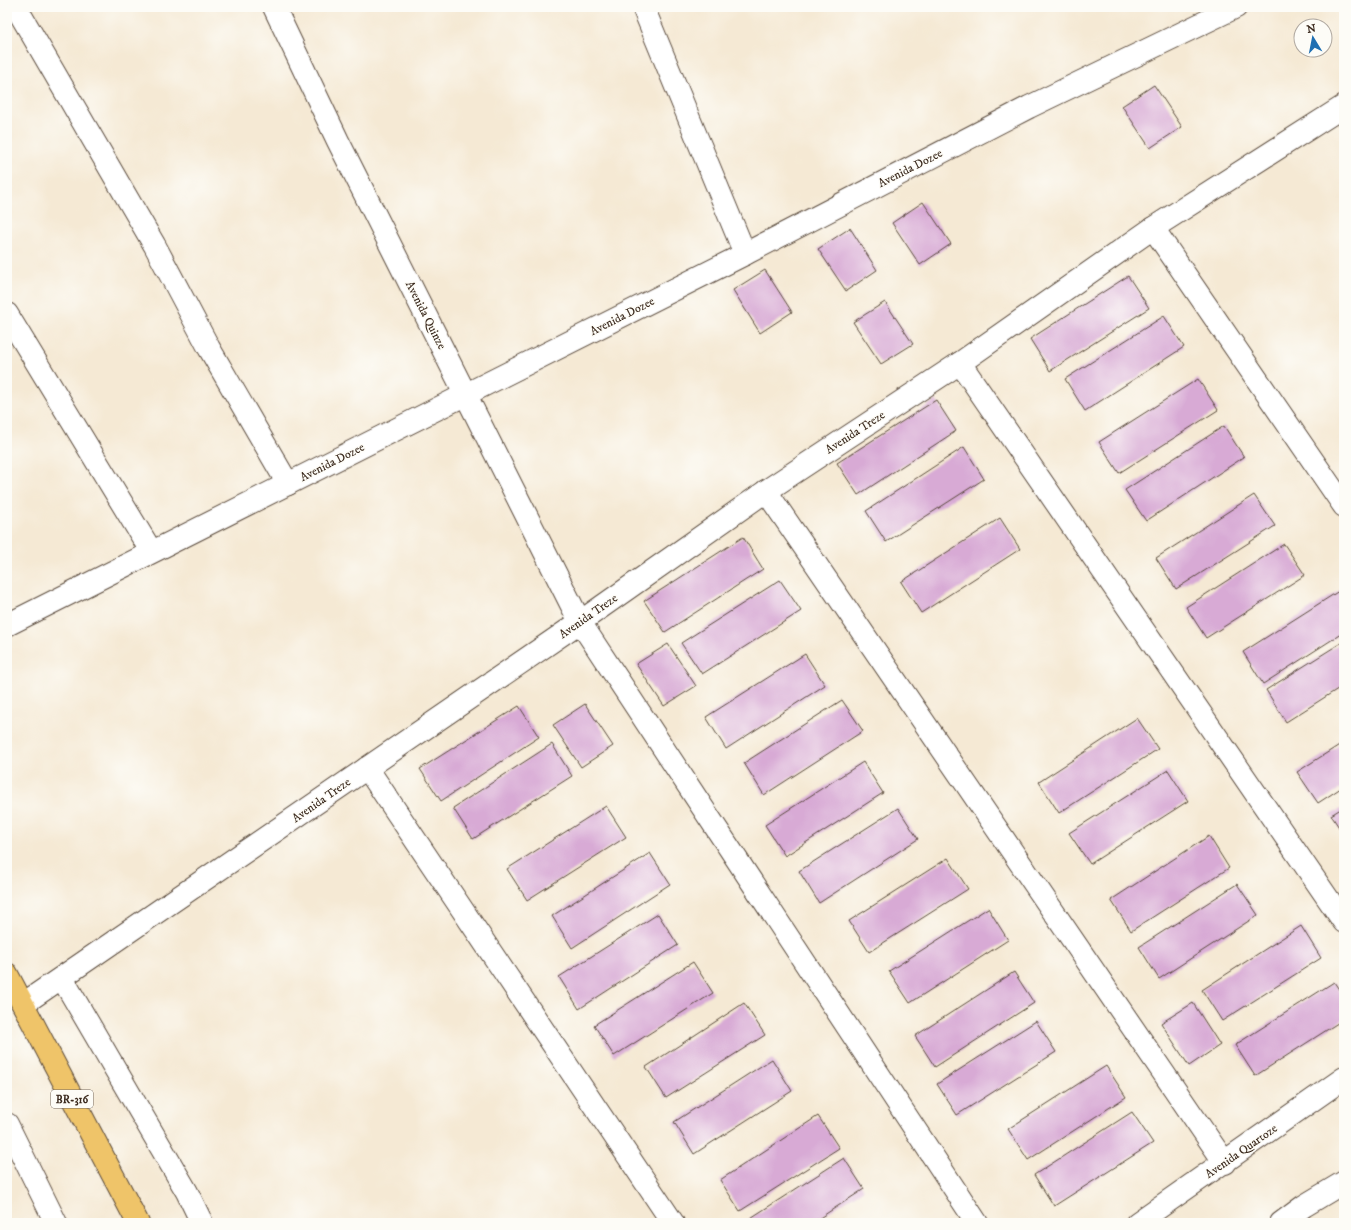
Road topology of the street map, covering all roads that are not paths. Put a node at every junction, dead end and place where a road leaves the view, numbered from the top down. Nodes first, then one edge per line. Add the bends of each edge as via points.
1 (16, 7) edge
2 (274, 7) edge
3 (643, 7) edge
4 (1236, 7) edge
5 (1341, 115) edge
6 (1153, 228) junction
7 (745, 254) junction
8 (7, 314) edge
9 (960, 363) junction
10 (465, 394) junction
11 (288, 484) junction
12 (766, 491) junction
13 (1344, 506) edge
14 (151, 551) junction
15 (580, 622) junction
16 (7, 625) edge
17 (367, 768) junction
18 (1344, 922) edge
19 (7, 974) edge
20 (62, 978) junction
21 (23, 1004) junction
22 (1344, 1078) edge
23 (7, 1124) edge
24 (1224, 1163) junction
25 (1344, 1182) edge
26 (56, 1223) edge
27 (138, 1223) edge
28 (202, 1223) edge
29 (673, 1223) edge
30 (977, 1223) edge
31 (1137, 1223) edge
32 (1281, 1223) edge

1 - 11 street via 155,246 209,348
2 - 10 street, Avenida Quinze
3 - 7 street
4 - 7 street, Avenida Dozee via 1028,106
5 - 6 street, Avenida Treze
6 - 9 street, Avenida Treze
6 - 13 street
7 - 10 street, Avenida Dozee
8 - 14 street
9 - 12 street, Avenida Treze
9 - 18 street
10 - 11 street, Avenida Dozee
10 - 15 street, Avenida Quinze
11 - 14 street, Avenida Dozee
12 - 15 street, Avenida Treze
12 - 24 street
14 - 16 street, Avenida Dozee
15 - 17 street, Avenida Treze
15 - 30 street, Avenida Quinze
17 - 20 street, Avenida Treze
17 - 29 street
19 - 21 highway, BR-316
20 - 21 street, Avenida Treze
20 - 28 street via 187,1192
21 - 27 highway, BR-316
22 - 24 street, Avenida Quartoze
23 - 26 street
24 - 31 street, Avenida Quartoze
25 - 32 street

